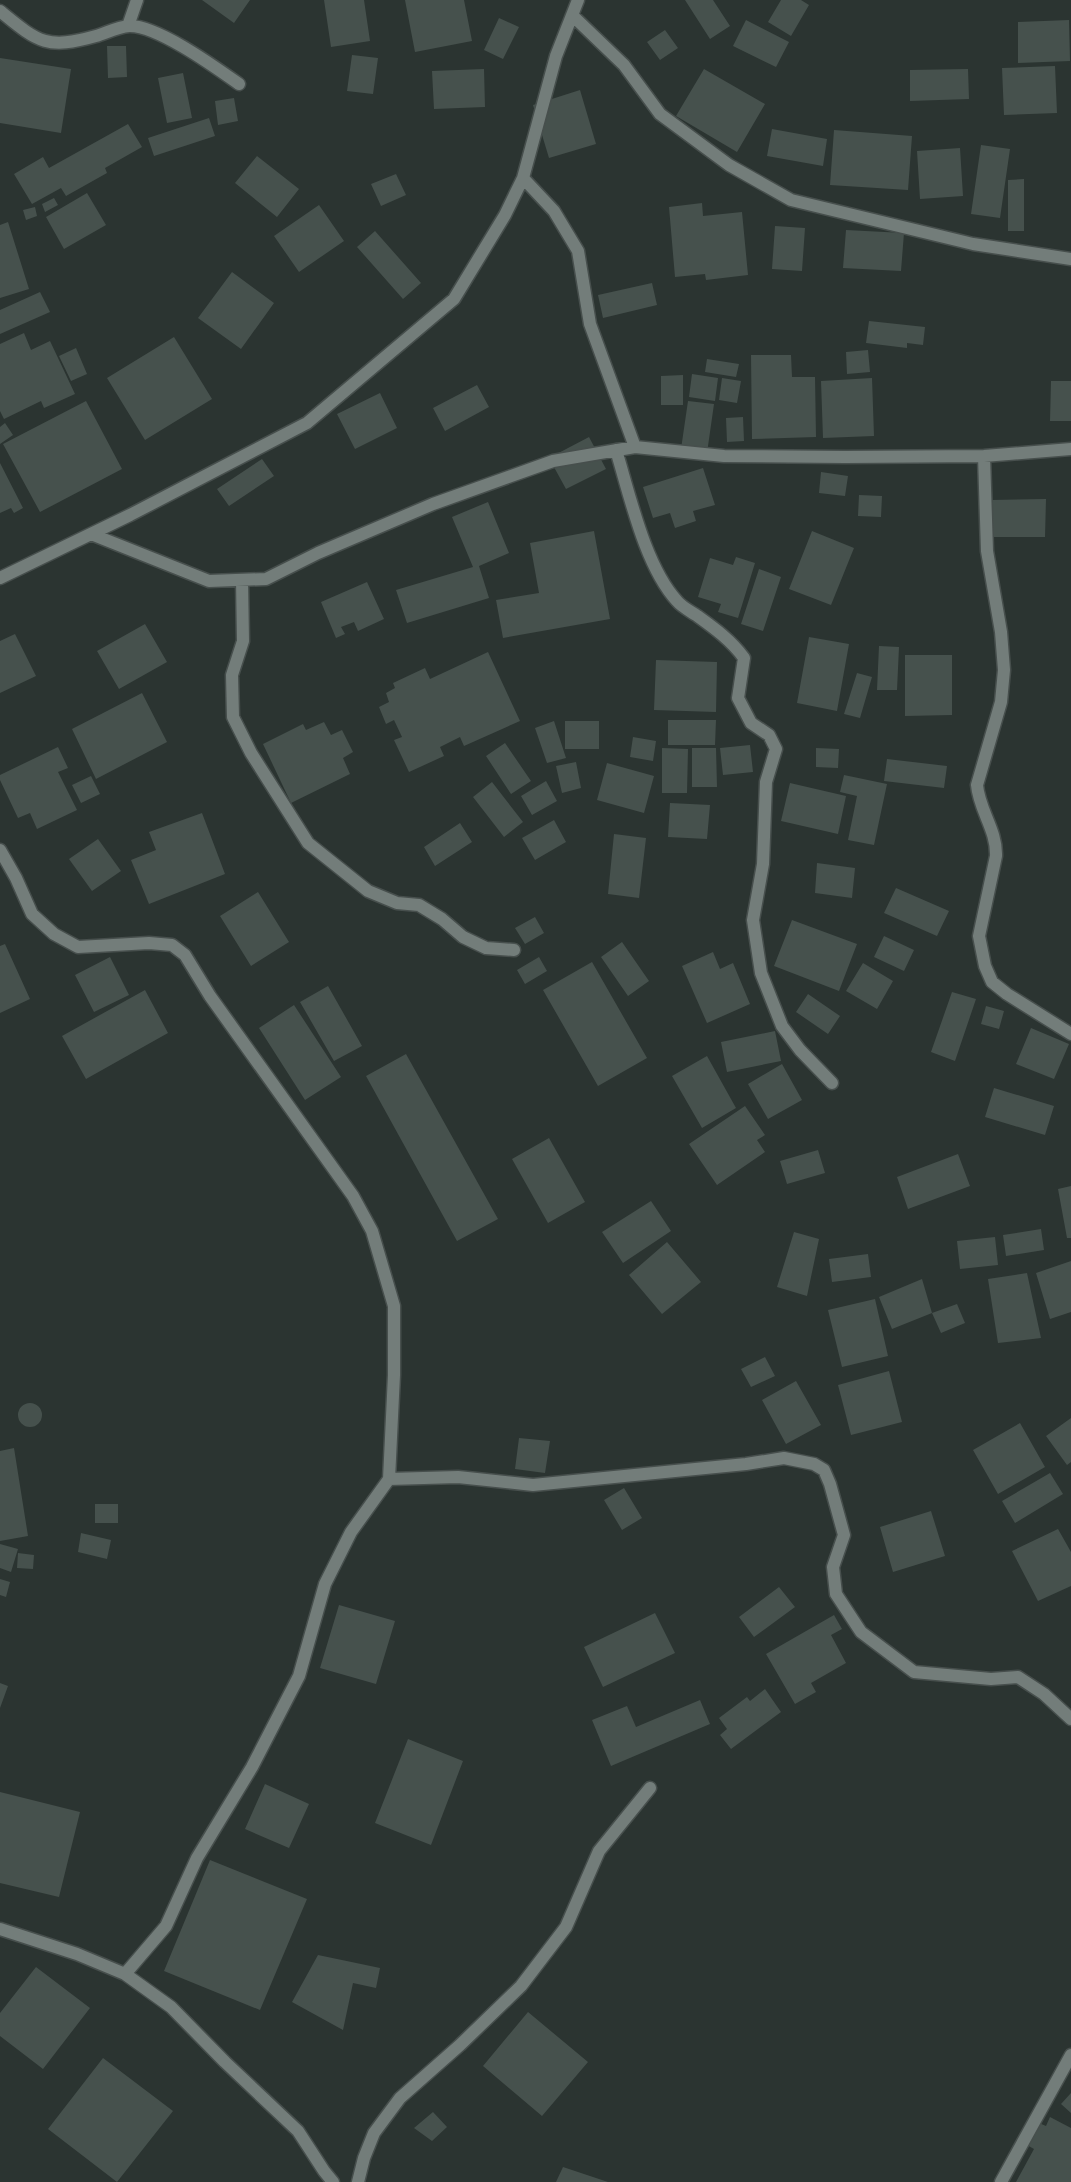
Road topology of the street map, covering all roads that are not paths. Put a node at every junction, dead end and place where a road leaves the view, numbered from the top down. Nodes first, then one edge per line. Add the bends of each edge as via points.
1 (138, 0) edge
2 (578, 0) edge
3 (0, 11) edge
4 (573, 16) junction
5 (128, 26) junction
6 (239, 84) dead end
7 (523, 178) junction
8 (1071, 259) edge
9 (635, 447) junction
10 (1071, 449) edge
11 (616, 450) junction
12 (984, 456) junction
13 (90, 534) junction
14 (0, 578) edge
15 (242, 580) junction
16 (0, 850) edge
17 (514, 950) dead end
18 (1071, 1034) edge
19 (832, 1083) dead end
20 (389, 1479) junction
21 (1071, 1719) edge
22 (650, 1788) dead end
23 (0, 1929) edge
24 (125, 1974) junction
25 (1071, 2055) edge
26 (333, 2182) edge
27 (358, 2182) edge
28 (1001, 2182) edge

1 - 5 street
2 - 4 street
3 - 5 street via 31,36 49,44 81,40
4 - 7 street via 556,56
4 - 8 street via 624,65 660,114 729,165 791,200 973,244
5 - 6 street via 150,29
7 - 9 street via 554,211 578,251 590,324
7 - 13 street via 505,215 454,299 394,352 307,423
9 - 11 street
9 - 12 street via 724,456
10 - 12 street
11 - 15 street via 553,461 433,504 266,579
11 - 19 street via 637,522 658,573 678,602 721,633 744,658 738,698 750,724 770,735 776,749 766,782 763,864 753,920 761,973 782,1026
12 - 18 street via 986,551 1001,632 1004,670 1001,702 977,785 996,844 979,936 992,982
13 - 14 street
13 - 15 street via 209,581
15 - 17 street via 243,641 232,675 233,717 251,753 308,843 368,890 397,903 419,904 463,937 486,948
16 - 20 street via 32,914 54,934 78,948 149,943 172,945 185,955 210,996 353,1196 372,1231 394,1306
20 - 21 street via 458,1477 532,1485 784,1458 814,1464 824,1470 827,1477 844,1535 833,1567 836,1594 861,1632 914,1672 991,1679 1018,1676
20 - 24 street via 351,1532 325,1584 299,1676 252,1767 197,1858 166,1926
22 - 27 street via 599,1851 566,1927 521,1986 400,2098 374,2133
23 - 24 street via 77,1954
24 - 26 street via 171,2007 273,2106 298,2131
25 - 28 street

